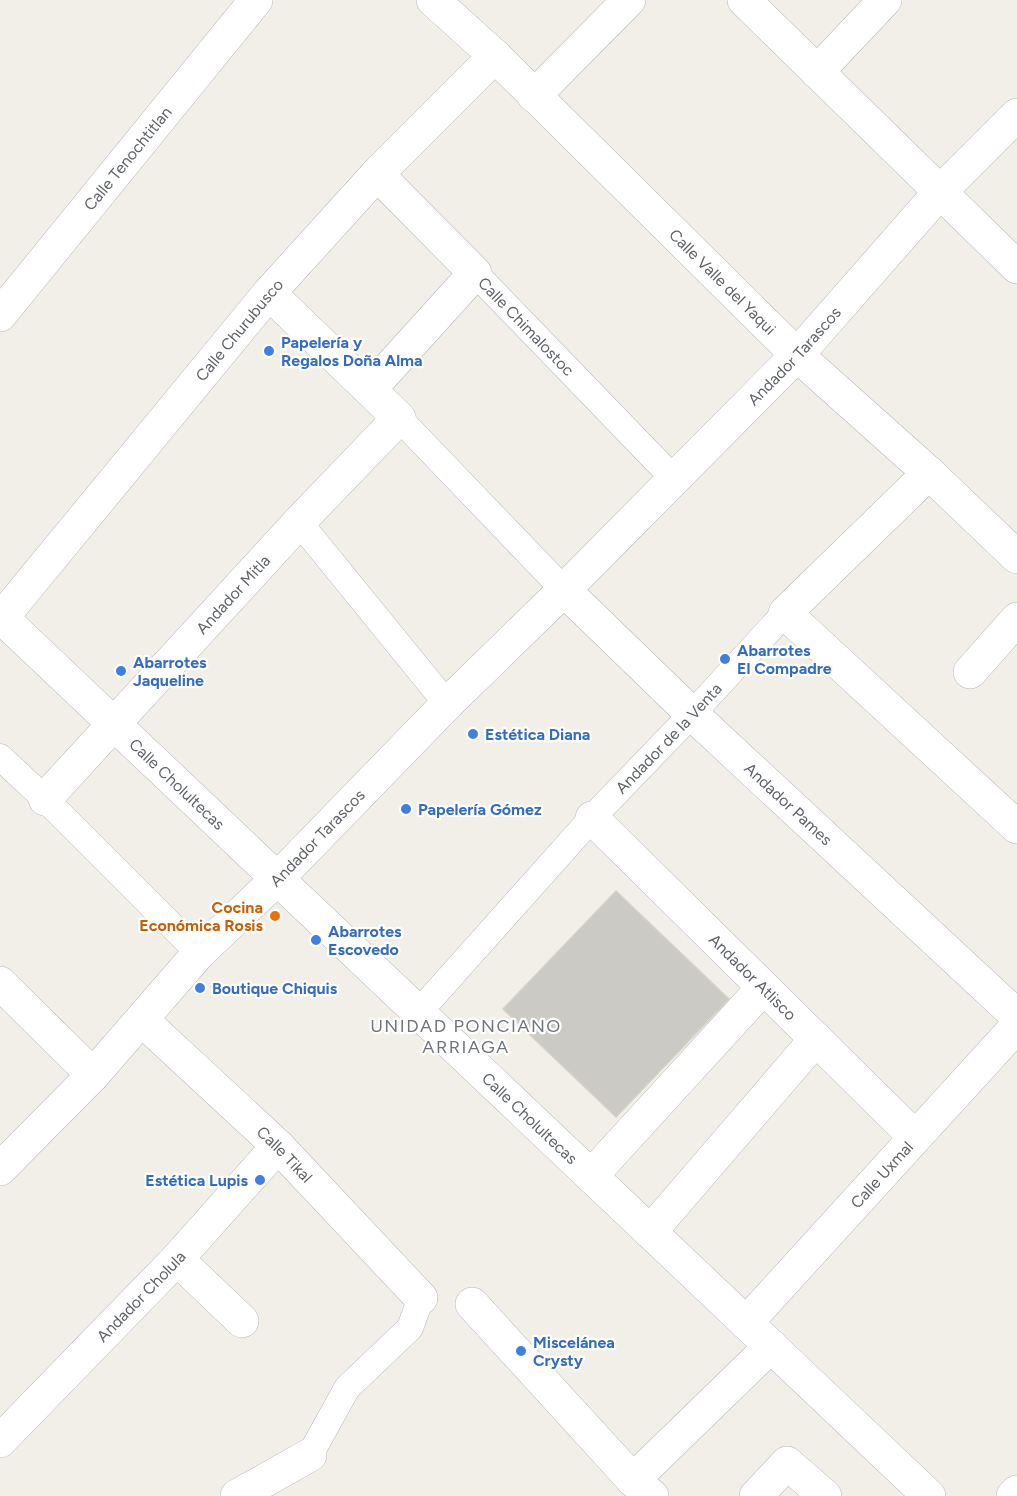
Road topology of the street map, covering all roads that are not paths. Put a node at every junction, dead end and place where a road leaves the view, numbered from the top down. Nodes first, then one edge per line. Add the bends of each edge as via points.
1 (256, 0) edge
2 (433, 0) edge
3 (629, 0) edge
4 (744, 0) edge
5 (885, 0) edge
6 (495, 56) junction
7 (818, 72) junction
8 (534, 96) junction
9 (1017, 115) edge
10 (377, 174) junction
11 (940, 192) junction
12 (1017, 267) edge
13 (475, 273) junction
14 (269, 293) junction
15 (0, 315) edge
16 (797, 356) junction
17 (370, 389) junction
18 (399, 418) junction
19 (929, 473) junction
20 (674, 479) junction
21 (299, 522) junction
22 (1017, 557) edge
23 (564, 590) junction
24 (785, 613) junction
25 (0, 618) edge
26 (1017, 619) edge
27 (970, 672) dead end
28 (447, 704) junction
29 (693, 714) junction
30 (114, 724) junction
31 (0, 757) edge
32 (45, 800) junction
33 (592, 818) junction
34 (1017, 827) edge
35 (277, 879) junction
36 (199, 953) junction
37 (0, 983) edge
38 (763, 988) junction
39 (418, 1013) junction
40 (1017, 1016) edge
41 (142, 1020) junction
42 (1017, 1026) edge
43 (816, 1039) junction
44 (93, 1075) junction
45 (915, 1137) junction
46 (278, 1146) junction
47 (0, 1169) edge
48 (591, 1176) junction
49 (650, 1232) junction
50 (177, 1259) junction
51 (421, 1298) joint
52 (472, 1304) dead end
53 (242, 1321) dead end
54 (746, 1323) junction
55 (771, 1346) junction
56 (0, 1441) edge
57 (310, 1455) joint
58 (643, 1488) edge
59 (1017, 1492) edge
60 (237, 1496) edge
61 (756, 1496) edge
62 (825, 1496) edge
63 (928, 1496) edge
64 (1013, 1496) edge

1 - 15 street, Calle Tenochtitlan
2 - 6 street, Calle Valle del Yaqui
3 - 8 street
4 - 7 street
5 - 7 street
6 - 8 street, Calle Valle del Yaqui
6 - 10 street, Calle Churubusco
7 - 11 street
8 - 16 street, Calle Valle del Yaqui
9 - 11 street, Andador Tarascos
10 - 13 street, Calle Chimalostoc
10 - 14 street, Calle Churubusco
11 - 12 street
11 - 16 street, Andador Tarascos
13 - 17 street
13 - 20 street, Calle Chimalostoc
14 - 17 street
14 - 25 street, Calle Churubusco
16 - 19 street, Calle Valle del Yaqui
16 - 20 street, Andador Tarascos
17 - 18 street
18 - 21 street, Andador Mitla
18 - 23 street
19 - 22 street, Calle Valle del Yaqui
19 - 24 street, Andador de la Venta
20 - 23 street, Andador Tarascos
21 - 28 street
21 - 30 street, Andador Mitla
23 - 28 street, Andador Tarascos
23 - 29 street, Andador Pames
24 - 29 street, Andador de la Venta
24 - 34 street
25 - 30 street, Calle Cholultecas
26 - 27 street
28 - 35 street, Andador Tarascos
29 - 33 street, Andador de la Venta
29 - 40 street, Andador Pames
30 - 32 street, Andador Mitla
30 - 35 street, Calle Cholultecas
31 - 32 street
32 - 36 street
33 - 38 street, Andador Atlisco
33 - 39 street, Andador de la Venta
35 - 36 street, Andador Tarascos
35 - 39 street, Calle Cholultecas
36 - 41 street, Andador Tarascos
37 - 44 street
38 - 43 street, Andador Atlisco
38 - 48 street
39 - 48 street, Calle Cholultecas
41 - 44 street, Andador Tarascos
41 - 46 street, Calle Tikal
42 - 45 street, Calle Uxmal
43 - 45 street, Andador Atlisco
43 - 49 street
44 - 47 street, Andador Tarascos
45 - 54 street, Calle Uxmal
46 - 50 street, Andador Cholula
46 - 51 street, Calle Tikal
48 - 49 street, Calle Cholultecas
49 - 54 street, Calle Cholultecas
50 - 53 street
50 - 56 street, Andador Cholula
51 - 57 street via 410,1328 347,1388
52 - 58 street
54 - 55 street, Calle Cholultecas
55 - 58 street
55 - 63 street, Calle Cholultecas
57 - 60 street
59 - 64 street
61 - 62 street via 787,1463

